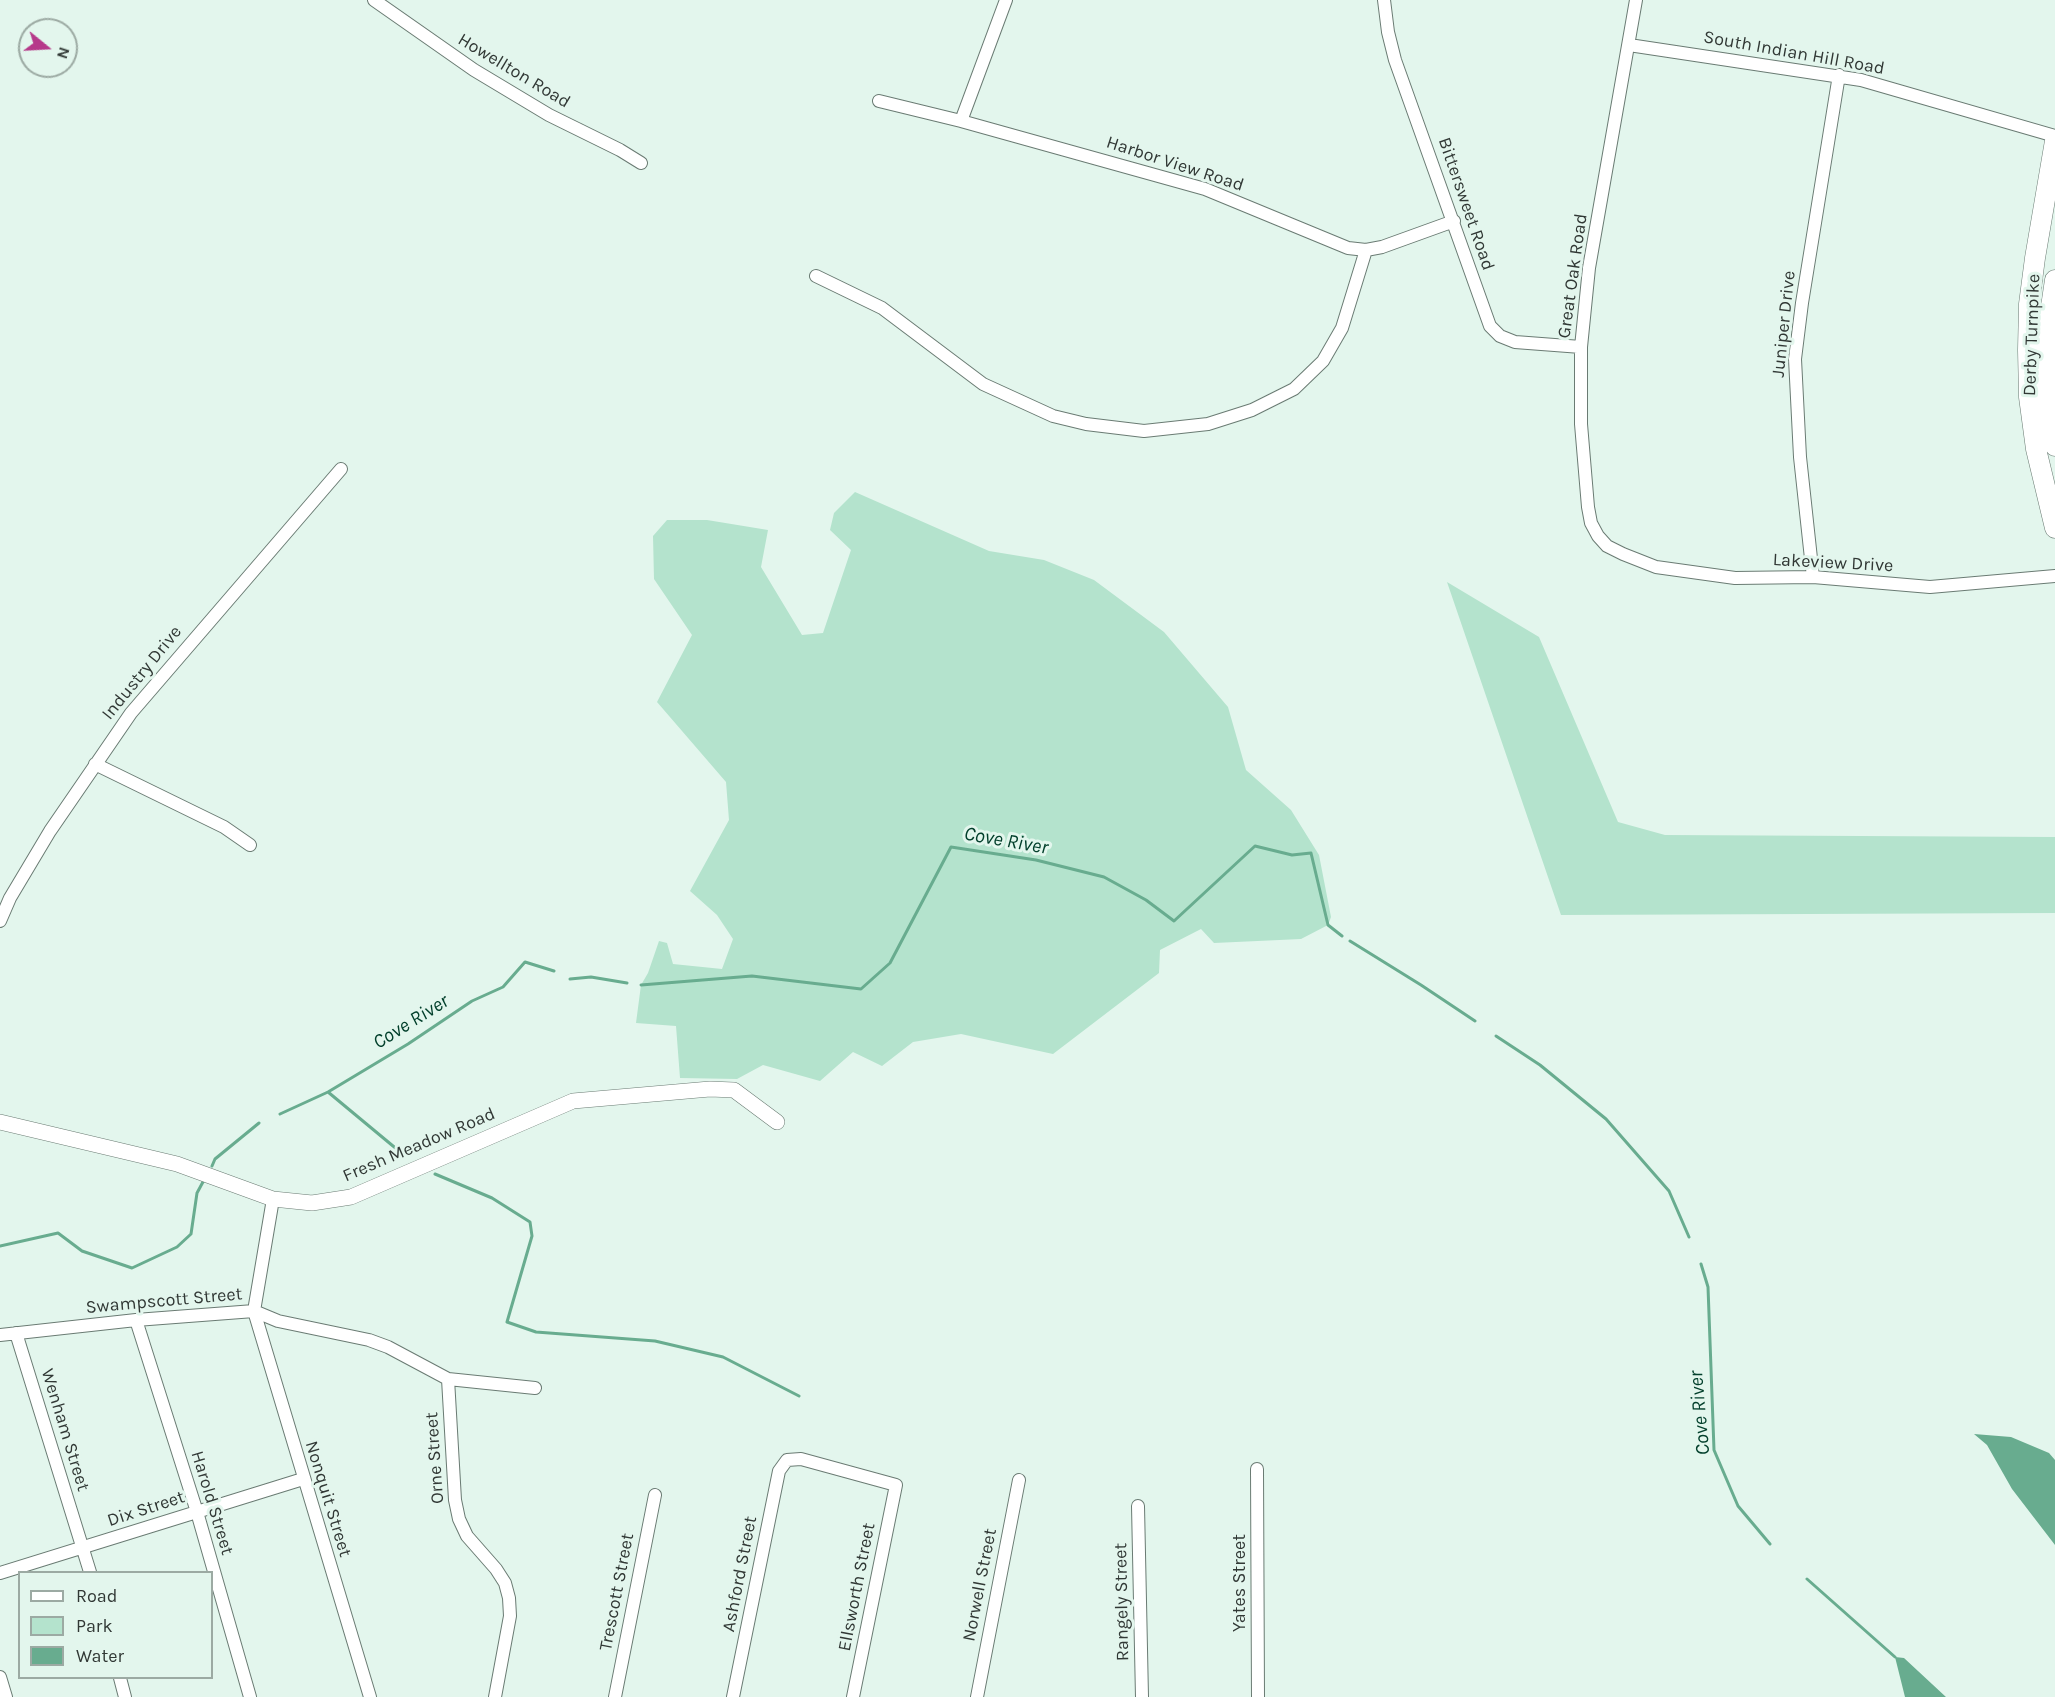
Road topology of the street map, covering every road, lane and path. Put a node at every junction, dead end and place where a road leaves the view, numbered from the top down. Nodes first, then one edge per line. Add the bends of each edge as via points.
1 (374, 0) edge
2 (1006, 0) edge
3 (1384, 0) edge
4 (1636, 0) edge
5 (1629, 45) junction
6 (1839, 75) junction
7 (879, 101) dead end
8 (961, 121) junction
9 (2055, 136) edge
10 (2055, 141) edge
11 (641, 163) dead end
12 (1454, 221) junction
13 (1366, 250) junction
14 (816, 276) dead end
15 (2055, 280) edge
16 (1581, 347) junction
17 (2055, 446) edge
18 (341, 469) dead end
19 (2055, 528) edge
20 (1613, 549) joint
21 (2055, 576) edge
22 (1813, 577) junction
23 (95, 764) junction
24 (250, 845) dead end
25 (0, 921) edge
26 (0, 1122) edge
27 (777, 1122) dead end
28 (273, 1199) junction
29 (254, 1311) junction
30 (136, 1320) junction
31 (16, 1333) junction
32 (0, 1335) edge
33 (448, 1379) junction
34 (535, 1388) dead end
35 (1257, 1469) dead end
36 (303, 1479) junction
37 (1018, 1480) dead end
38 (896, 1485) joint
39 (655, 1495) dead end
40 (1138, 1506) dead end
41 (197, 1512) junction
42 (83, 1548) junction
43 (90, 1571) edge
44 (0, 1573) edge
45 (0, 1677) edge
46 (120, 1679) edge
47 (6, 1697) edge
48 (125, 1697) edge
49 (250, 1697) edge
50 (370, 1697) edge
51 (495, 1697) edge
52 (615, 1697) edge
53 (733, 1697) edge
54 (853, 1697) edge
55 (976, 1697) edge
56 (1142, 1697) edge
57 (1258, 1697) edge

1 - 11 street, Howellton Road via 549,116
2 - 8 street
3 - 12 street, Bittersweet Road via 1395,60
4 - 5 street, Great Oak Road
5 - 6 street, South Indian Hill Road
5 - 16 street, Great Oak Road via 1589,268
6 - 9 street, South Indian Hill Road
6 - 22 street, Juniper Drive via 1796,359 1800,457
7 - 8 street, Harbor View Road
8 - 13 street, Harbor View Road via 1204,189 1348,248
10 - 19 highway, Derby Turnpike via 2034,270 2028,351 2036,449
12 - 13 street, Harbor View Road
12 - 16 street, Bittersweet Road via 1486,317 1495,332 1523,344
13 - 14 street via 1342,328 1323,361 1294,389 1252,410 1208,424 1144,431 1053,416 983,384 882,308
15 - 17 highway, Derby Turnpike via 2048,327 2046,388
16 - 20 street, Great Oak Road via 1581,424 1589,516 1598,536
18 - 23 street, Industry Drive via 144,698
20 - 22 street, Lakeview Drive via 1638,561 1675,570 1735,578
21 - 22 street, Lakeview Drive via 1930,587
23 - 24 street via 224,827
23 - 25 street, Industry Drive via 15,888
26 - 28 street, Fresh Meadow Road via 177,1164
27 - 28 street, Fresh Meadow Road via 734,1090 573,1101 351,1197 312,1203
28 - 29 street
29 - 30 street, Swampscott Street
29 - 33 street, Swampscott Street via 278,1322 369,1340
29 - 36 street, Nonquit Street
30 - 31 street, Swampscott Street
30 - 41 street, Harold Street
31 - 32 street, Swampscott Street
31 - 42 street, Wenham Street
33 - 34 street, Swampscott Street
33 - 51 street, Orne Street via 459,1519 467,1536 505,1583 509,1599 509,1625
35 - 57 street, Yates Street
36 - 41 street, Dix Street
36 - 50 street, Nonquit Street
37 - 55 street, Norwell Street
38 - 53 street, Ashford Street via 801,1459 787,1460 779,1471
38 - 54 street, Ellsworth Street
39 - 52 street, Trescott Street
40 - 56 street, Rangely Street
41 - 42 street, Dix Street
41 - 49 street, Harold Street
42 - 43 street, Wenham Street
42 - 44 street, Dix Street
45 - 47 street
46 - 48 street

